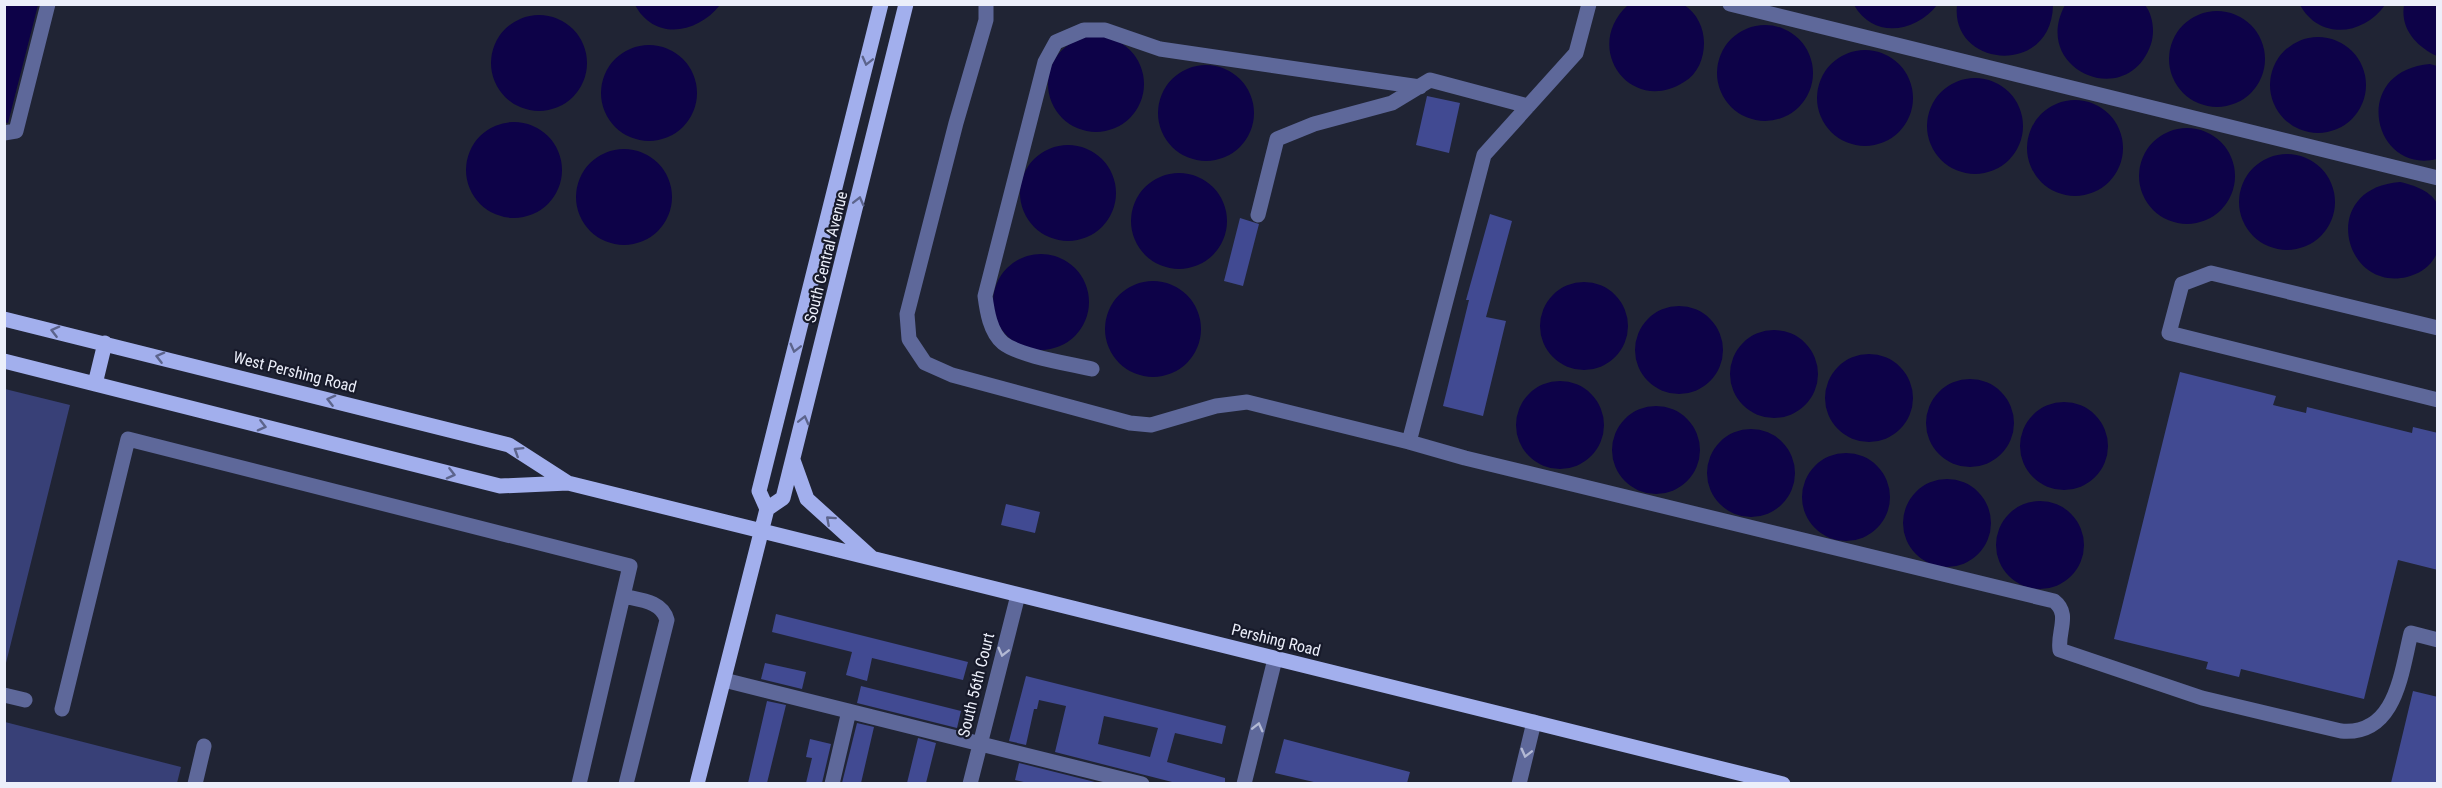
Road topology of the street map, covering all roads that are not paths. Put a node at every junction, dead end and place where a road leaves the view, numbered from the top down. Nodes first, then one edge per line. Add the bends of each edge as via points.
1 (48, 4) edge
2 (881, 4) edge
3 (906, 4) edge
4 (986, 4) edge
5 (1589, 4) edge
6 (1730, 4) edge
7 (1420, 87) junction
8 (1528, 106) junction
9 (4, 133) edge
10 (2438, 178) edge
11 (1258, 215) dead end
12 (4, 319) edge
13 (2438, 328) edge
14 (105, 343) junction
15 (4, 362) edge
16 (1092, 369) dead end
17 (95, 384) junction
18 (2438, 400) edge
19 (1409, 442) junction
20 (793, 460) junction
21 (568, 483) junction
22 (767, 509) junction
23 (762, 531) junction
24 (873, 559) junction
25 (1018, 595) junction
26 (623, 596) junction
27 (2438, 640) edge
28 (1275, 658) junction
29 (723, 680) junction
30 (4, 694) edge
31 (26, 700) dead end
32 (62, 709) dead end
33 (849, 711) junction
34 (1534, 722) junction
35 (980, 743) junction
36 (204, 746) dead end
37 (1110, 780) edge
38 (195, 783) edge
39 (579, 783) edge
40 (626, 783) edge
41 (697, 783) edge
42 (832, 783) edge
43 (970, 783) edge
44 (1142, 783) edge
45 (1244, 783) edge
46 (1519, 783) edge
47 (1783, 783) edge

1 - 9 street via 16,131
2 -> 22 main road, South Central Avenue via 759,491
20 -> 3 main road, South Central Avenue
4 - 19 street via 986,20 907,314 909,339 925,363 952,375 1130,423 1151,425 1216,406 1247,402
5 - 8 street via 1576,53
6 - 10 street
7 - 8 street via 1431,81
7 - 11 street via 1392,103 1314,124 1277,139
7 - 16 street via 1160,50 1105,30 1084,30 1056,42 1045,62 985,296 988,318 1002,342 1018,350
8 - 19 street via 1484,155
14 -> 12 main road, West Pershing Road
13 - 18 street via 2211,273 2182,284 2169,333
14 - 17 main road
21 -> 14 main road, West Pershing Road via 509,445
15 - 17 main road, West Pershing Road
17 -> 21 main road, West Pershing Road via 500,486
19 - 27 street via 2054,601 2063,615 2060,650 2202,699 2341,731 2369,727 2388,710 2411,633
20 - 22 main road, South Central Avenue via 783,498
24 -> 20 main road via 807,499
21 - 23 main road, West Pershing Road
22 - 23 main road, South Central Avenue
23 - 24 main road, Pershing Road
23 - 29 main road, South Central Avenue
24 - 25 main road, Pershing Road
25 - 28 main road, Pershing Road
25 -> 35 street, South 56th Court
26 - 32 street via 630,566 128,439
26 - 39 street
26 - 40 street via 656,604 668,620
28 - 34 main road, Pershing Road
45 -> 28 street
29 - 33 street
29 - 41 main road, South Central Avenue
30 - 31 street
33 - 35 street
33 - 42 street
34 -> 46 street
34 - 47 main road, Pershing Road
35 - 37 street
35 - 43 street, South 56th Court
36 - 38 street
37 - 44 street

